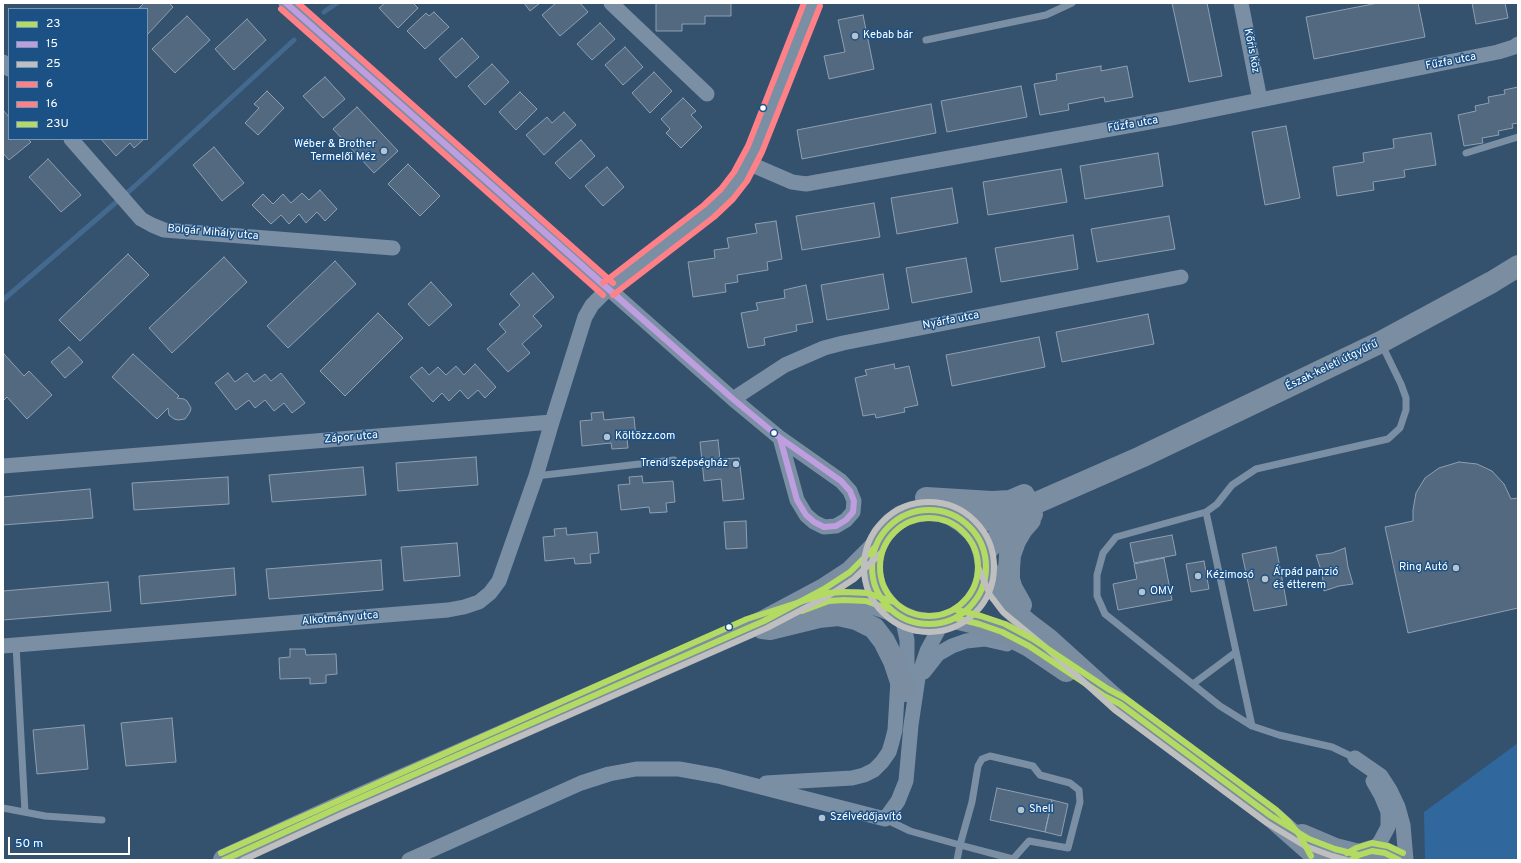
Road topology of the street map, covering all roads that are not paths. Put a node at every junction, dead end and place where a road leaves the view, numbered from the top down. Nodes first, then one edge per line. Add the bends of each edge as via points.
1 (286, 3) edge
2 (611, 3) edge
3 (813, 3) edge
4 (1072, 3) edge
5 (1241, 3) edge
6 (926, 40) dead end
7 (1518, 44) edge
8 (707, 94) dead end
9 (1260, 100) junction
10 (1518, 137) edge
11 (72, 140) edge
12 (1466, 153) dead end
13 (748, 163) junction
14 (393, 248) dead end
15 (1518, 266) edge
16 (1181, 276) dead end
17 (608, 289) junction
18 (1381, 342) junction
19 (733, 399) junction
20 (552, 422) junction
21 (780, 438) junction
22 (1141, 457) junction
23 (674, 460) dead end
24 (3, 466) edge
25 (536, 476) junction
26 (1039, 510) junction
27 (1206, 512) junction
28 (952, 515) junction
29 (876, 546) junction
30 (985, 560) junction
31 (896, 613) junction
32 (948, 620) junction
33 (749, 627) junction
34 (1039, 643) junction
35 (9, 646) edge
36 (1236, 652) junction
37 (907, 682) junction
38 (1193, 684) junction
39 (1252, 726) junction
40 (1355, 758) junction
41 (749, 784) junction
42 (3, 808) edge
43 (25, 812) junction
44 (885, 819) junction
45 (102, 820) dead end
46 (1276, 821) junction
47 (960, 845) junction
48 (1361, 855) edge
49 (224, 860) edge
50 (409, 860) edge
51 (957, 860) edge
52 (1304, 860) edge
53 (1321, 860) edge
54 (1399, 860) edge
55 (1406, 860) edge

1 - 17 street
2 - 8 street
3 - 13 street
4 - 6 lane via 1046,15
5 - 9 street, Kőris köz
7 - 9 street, Fűzfa utca via 1498,52
9 - 13 street, Fűzfa utca via 806,184 792,182
10 - 12 lane
11 - 14 street, Bolgár Mihály utca via 141,219 152,226 164,230
13 - 17 street via 727,194 709,211
15 - 18 main road, Észak-keleti útgyűrű
16 - 19 street, Nyárfa utca via 843,342 785,365
17 - 19 street
17 - 20 street via 592,305 585,317
18 - 22 main road, Észak-keleti útgyűrű
18 - 27 lane via 1406,398 1406,410 1400,428 1388,439 1256,469 1232,485 1217,504
19 - 21 street
20 - 24 street, Zápor utca
20 - 25 street, Alkotmány utca
21 - 21 street via 797,500 806,515 824,527 836,526 846,520 853,512 854,501 850,491 841,481
22 - 26 main road, Észak-keleti útgyűrű via 1121,471
22 - 28 main road, Észak-keleti útgyűrű via 999,517 976,523
22 - 33 main road via 1116,460 1085,470 1010,501 924,498 896,505 874,523 850,557 838,567 766,607
23 - 25 lane
25 - 35 street, Alkotmány utca via 499,581 479,602 464,607
26 - 30 main road, Észak-keleti útgyűrű via 1018,521 996,540
26 - 34 main road via 1015,541 1010,555 1009,580
27 - 36 lane
27 - 38 lane via 1116,537 1103,553 1097,575 1097,596 1105,614
28 - 29 main road via 928,510 902,516 882,534
28 - 30 main road via 973,531 980,541
29 - 31 main road via 872,574 882,599
29 - 33 main road via 850,572 824,589
30 - 32 main road via 985,579 977,596 965,611
30 - 34 main road via 997,592 1026,624
31 - 32 main road via 928,624
31 - 33 main road via 866,601 829,601
31 - 37 street via 907,640
32 - 34 main road via 979,624
32 - 37 street
33 - 37 main road via 770,629 838,615 856,619 874,628
33 - 49 main road
34 - 37 street via 1017,648 1002,641 985,638 966,641 938,654 929,667
34 - 46 main road via 1104,696 1120,704
35 - 43 lane
36 - 38 lane
36 - 39 lane
37 - 41 street via 889,752 874,770 852,778
37 - 44 street via 911,726 906,781 898,801
38 - 39 lane via 1220,706
39 - 40 lane via 1278,735 1332,747
40 - 48 street via 1370,775 1388,812 1388,828 1380,842
40 - 55 street via 1381,776 1390,790 1403,825
41 - 44 street
41 - 50 street via 679,769 636,769 608,774 581,782
42 - 43 lane
43 - 45 lane
44 - 47 lane via 910,831
46 - 48 main road via 1309,839
46 - 52 street via 1292,838
46 - 53 main road
47 - 47 lane via 1014,859 1029,841 1068,848 1080,802 1079,790 1070,783 1040,775 1033,766 990,756 982,759 978,766 972,802
47 - 51 lane
48 - 54 main road via 1385,853

